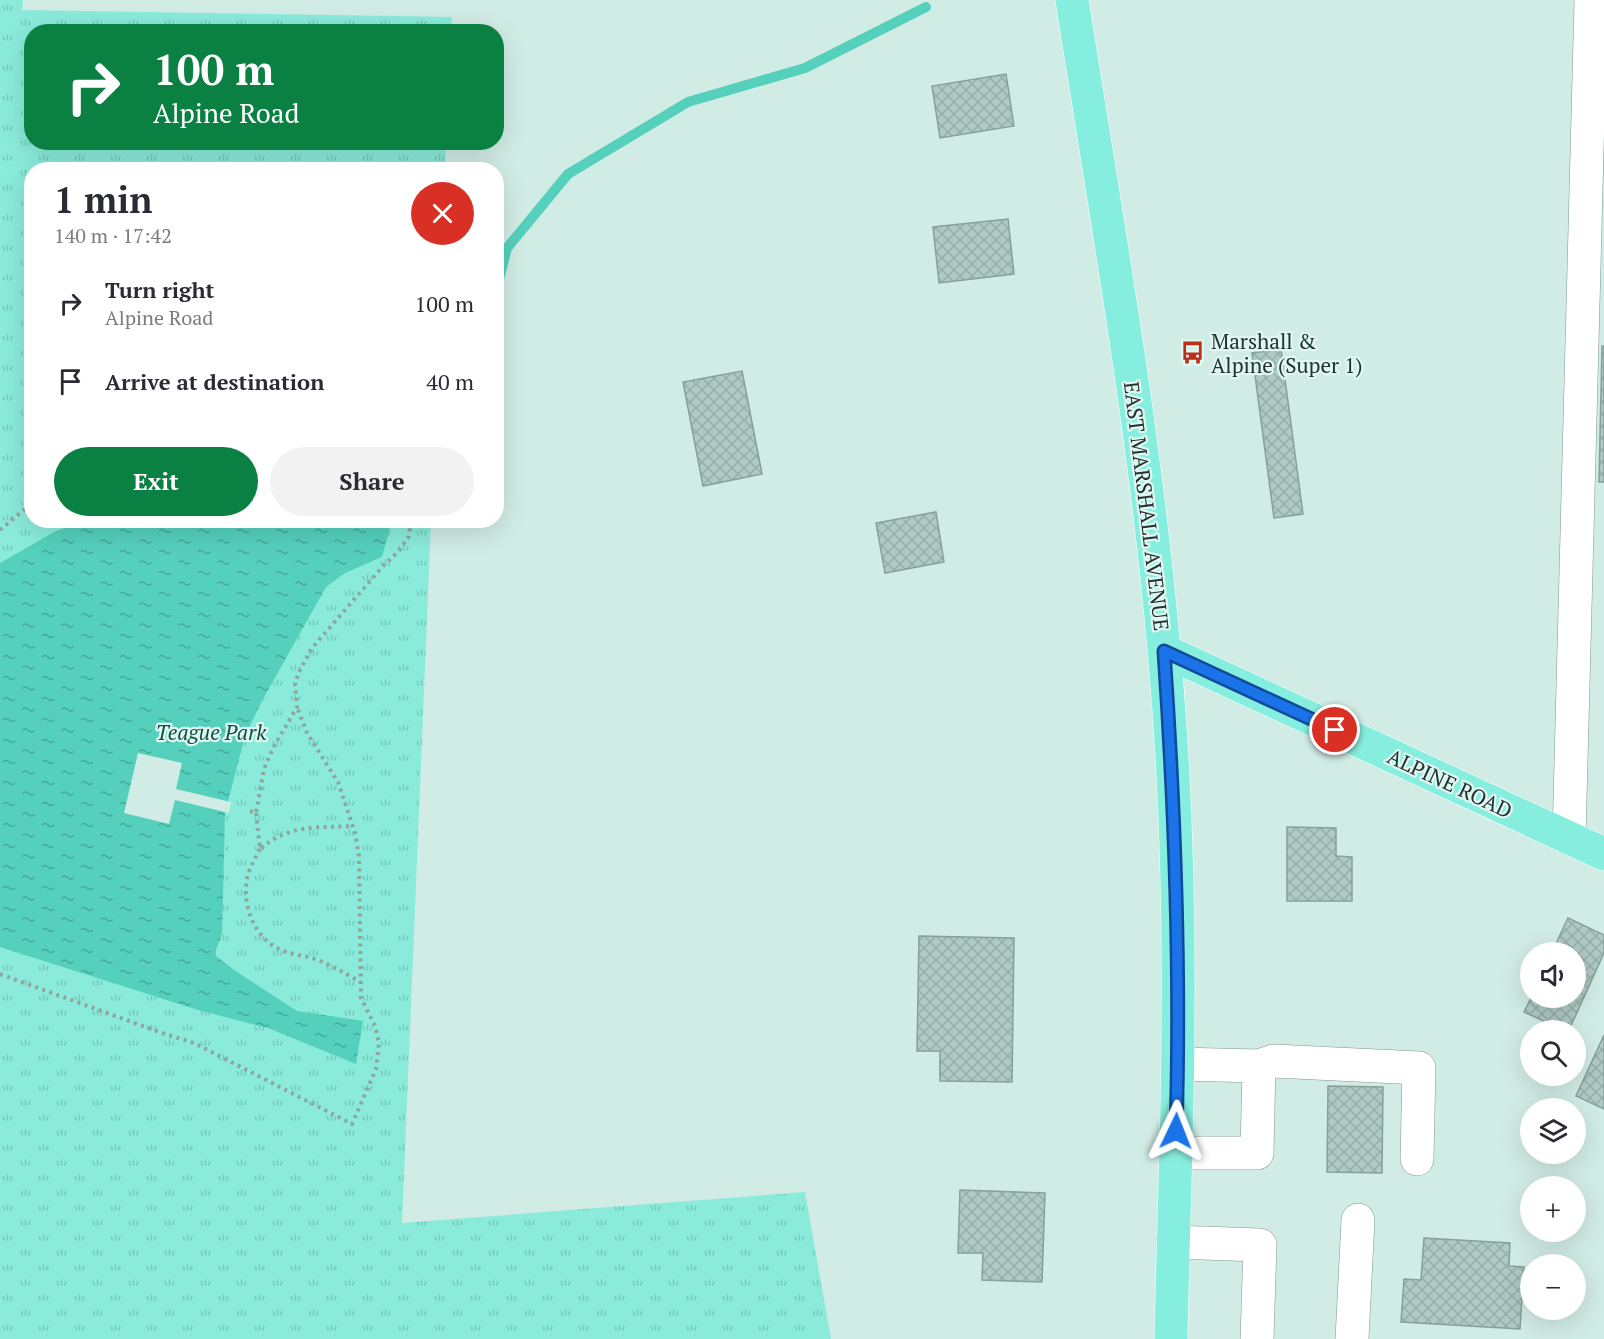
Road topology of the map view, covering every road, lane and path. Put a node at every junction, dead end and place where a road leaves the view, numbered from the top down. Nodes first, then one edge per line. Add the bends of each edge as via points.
1 (1072, 0) edge
2 (1591, 0) edge
3 (24, 510) edge
4 (410, 528) edge
5 (0, 530) edge
6 (1164, 651) junction
7 (297, 707) junction
8 (250, 812) dead end
9 (256, 813) junction
10 (353, 826) junction
11 (1569, 838) junction
12 (260, 849) junction
13 (1604, 854) edge
14 (0, 974) edge
15 (360, 982) junction
16 (1178, 1064) junction
17 (1259, 1066) junction
18 (1175, 1153) junction
19 (1417, 1159) dead end
20 (1358, 1220) dead end
21 (1173, 1242) junction
22 (1172, 1339) edge
23 (1257, 1339) edge
24 (1352, 1339) edge

1 - 6 main road, EAST MARSHALL AVENUE via 1137,416
2 - 11 lane
3 - 5 path
4 - 7 path via 398,552 312,648 295,682
6 - 11 main road, ALPINE ROAD
6 - 16 main road, EAST MARSHALL AVENUE via 1176,874
7 - 9 path via 264,769
7 - 10 path via 338,782
8 - 9 path
9 - 12 path
10 - 12 path via 284,833
10 - 15 path via 358,856
11 - 13 main road, ALPINE ROAD
12 - 15 path via 247,880 247,896 249,912 265,940 296,956 334,966
14 - 15 path via 194,1043 352,1124 376,1069 379,1043 361,998
16 - 17 lane
16 - 18 main road, EAST MARSHALL AVENUE
17 - 18 lane via 1257,1153
17 - 19 lane via 1274,1061 1419,1068
18 - 21 main road, EAST MARSHALL AVENUE
20 - 24 lane
21 - 22 main road, EAST MARSHALL AVENUE
21 - 23 lane via 1260,1245

